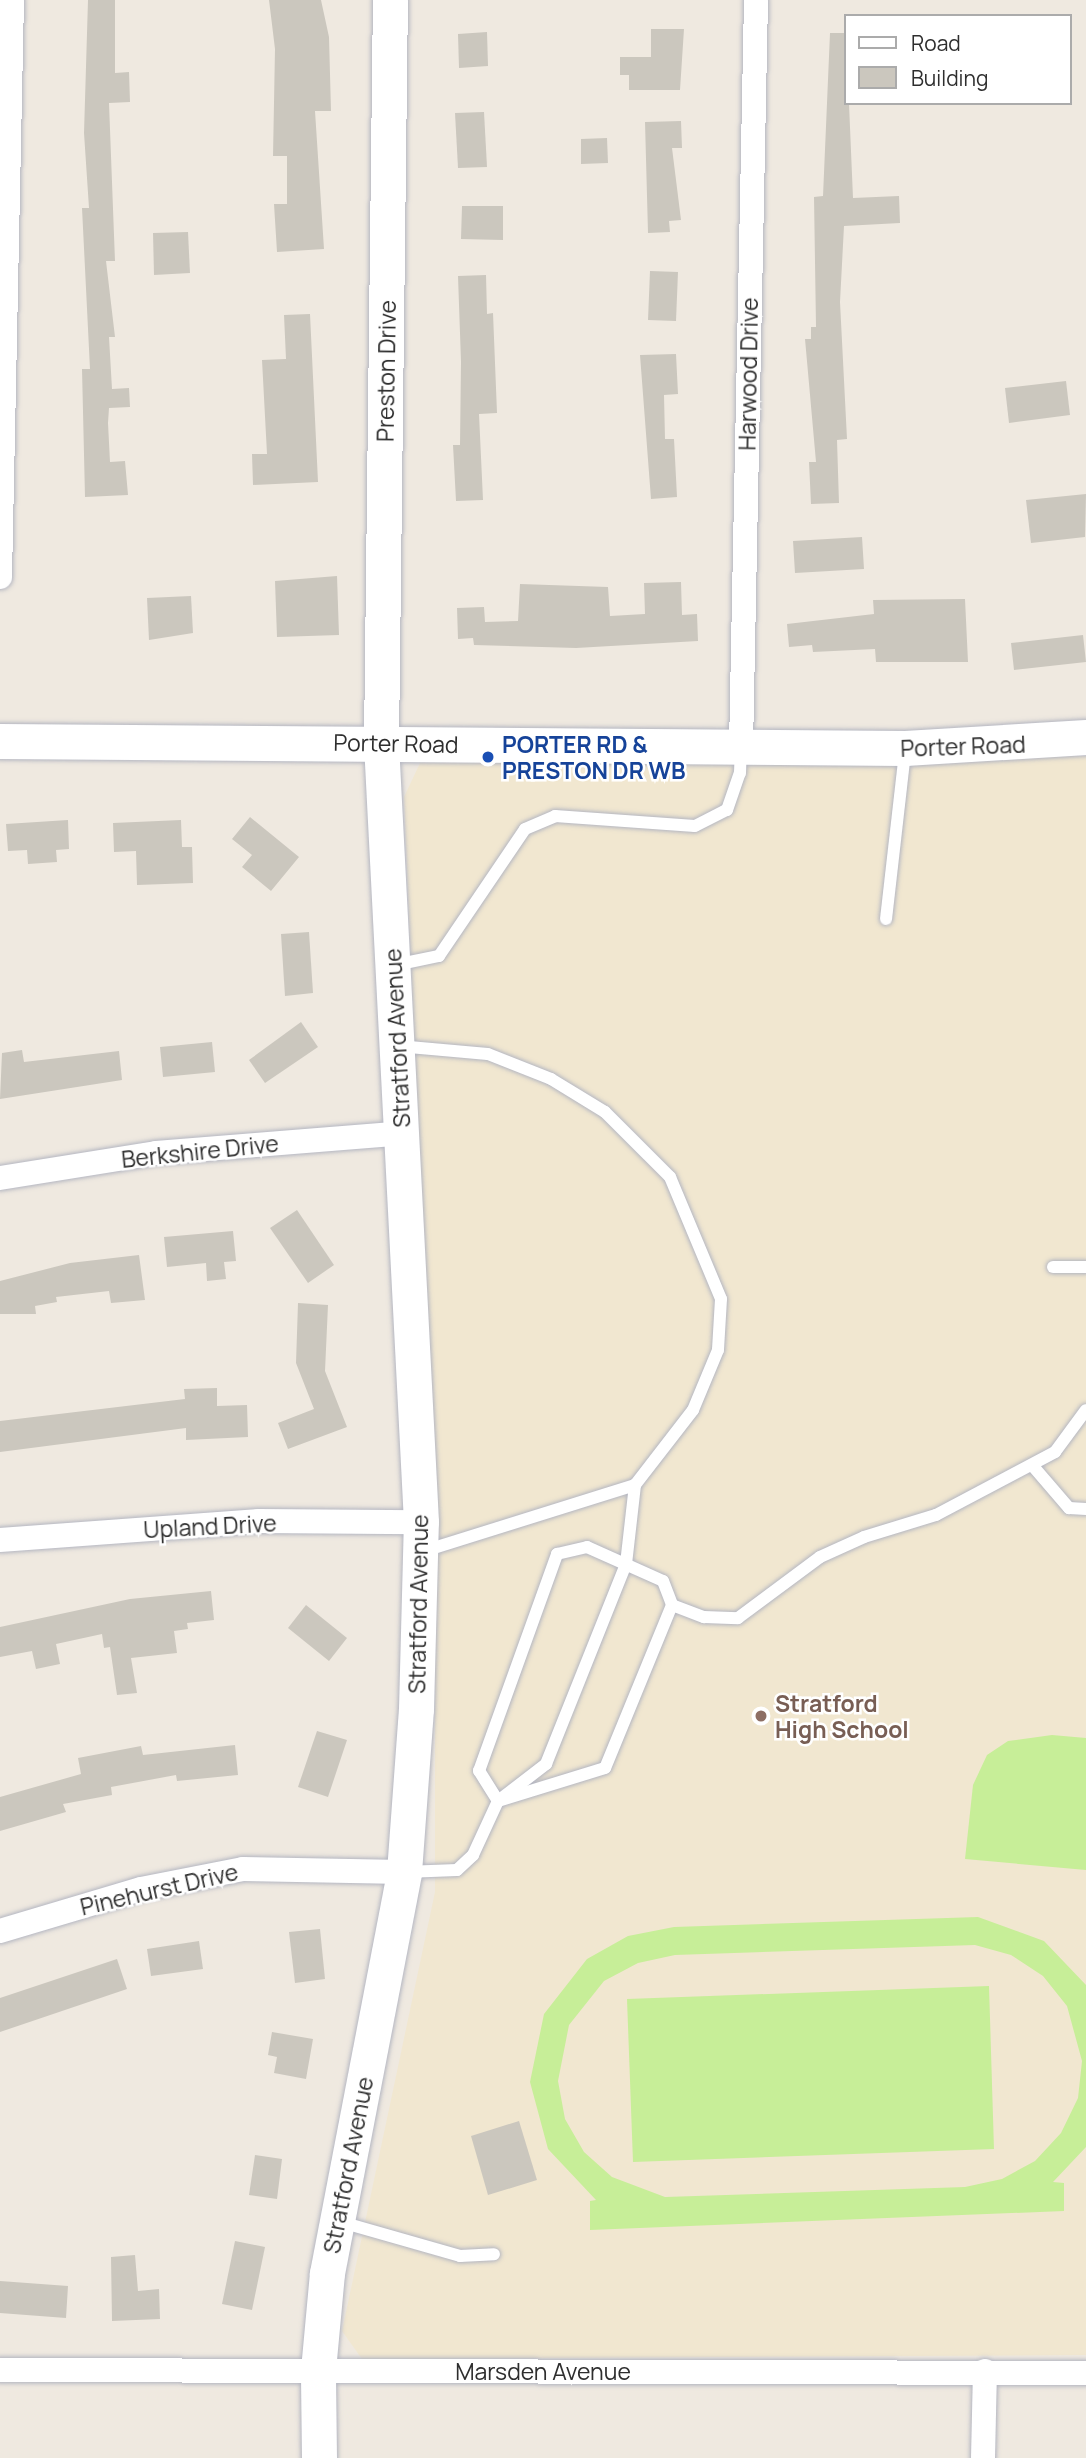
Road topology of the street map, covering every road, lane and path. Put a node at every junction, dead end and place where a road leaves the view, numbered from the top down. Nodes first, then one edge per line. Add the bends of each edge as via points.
1 (12, 0) edge
2 (390, 0) edge
3 (756, 0) edge
4 (0, 577) edge
5 (1086, 737) edge
6 (0, 741) edge
7 (381, 743) junction
8 (741, 747) junction
9 (905, 748) junction
10 (886, 919) dead end
11 (393, 966) junction
12 (397, 1046) junction
13 (402, 1133) junction
14 (0, 1178) edge
15 (1053, 1267) dead end
16 (1086, 1267) edge
17 (1086, 1410) edge
18 (1032, 1465) junction
19 (635, 1485) junction
20 (1086, 1509) edge
21 (421, 1537) junction
22 (0, 1540) edge
23 (625, 1564) junction
24 (672, 1605) junction
25 (498, 1801) junction
26 (404, 1872) junction
27 (0, 1931) edge
28 (337, 2221) junction
29 (494, 2254) dead end
30 (0, 2370) edge
31 (318, 2370) junction
32 (985, 2371) junction
33 (1086, 2373) edge
34 (319, 2458) edge
35 (984, 2458) edge

1 - 4 street
2 - 7 street, Preston Drive
3 - 8 street, Harwood Drive
5 - 9 street, Porter Road
6 - 7 street, Porter Road
7 - 8 street, Porter Road
7 - 11 street, Stratford Avenue
8 - 9 street, Porter Road
8 - 11 lane via 740,773 727,810 695,826 555,816 525,829 439,956
9 - 10 lane
11 - 12 street, Stratford Avenue
12 - 13 street, Stratford Avenue
12 - 19 lane via 488,1054 551,1079 605,1112 670,1178 721,1299 718,1350 693,1410
13 - 14 street, Berkshire Drive via 156,1153
13 - 21 street, Stratford Avenue
15 - 16 lane
17 - 18 lane via 1055,1452
18 - 20 lane via 1069,1508
18 - 24 lane via 936,1515 864,1537 820,1558 738,1618 704,1617
19 - 21 lane
19 - 23 lane
21 - 22 street, Upland Drive via 259,1521
21 - 26 street, Stratford Avenue
23 - 24 lane via 663,1581
23 - 25 lane via 546,1764
23 - 25 lane via 587,1547 557,1555 479,1771
24 - 25 lane via 605,1768
25 - 26 lane via 472,1854 457,1870
26 - 27 street, Pinehurst Drive via 243,1869 141,1889
26 - 28 street, Stratford Avenue
28 - 29 lane via 460,2256
28 - 31 street, Stratford Avenue
30 - 31 street, Marsden Avenue
31 - 32 street, Marsden Avenue
31 - 34 street, Stratford Avenue
32 - 33 street, Marsden Avenue
32 - 35 street

